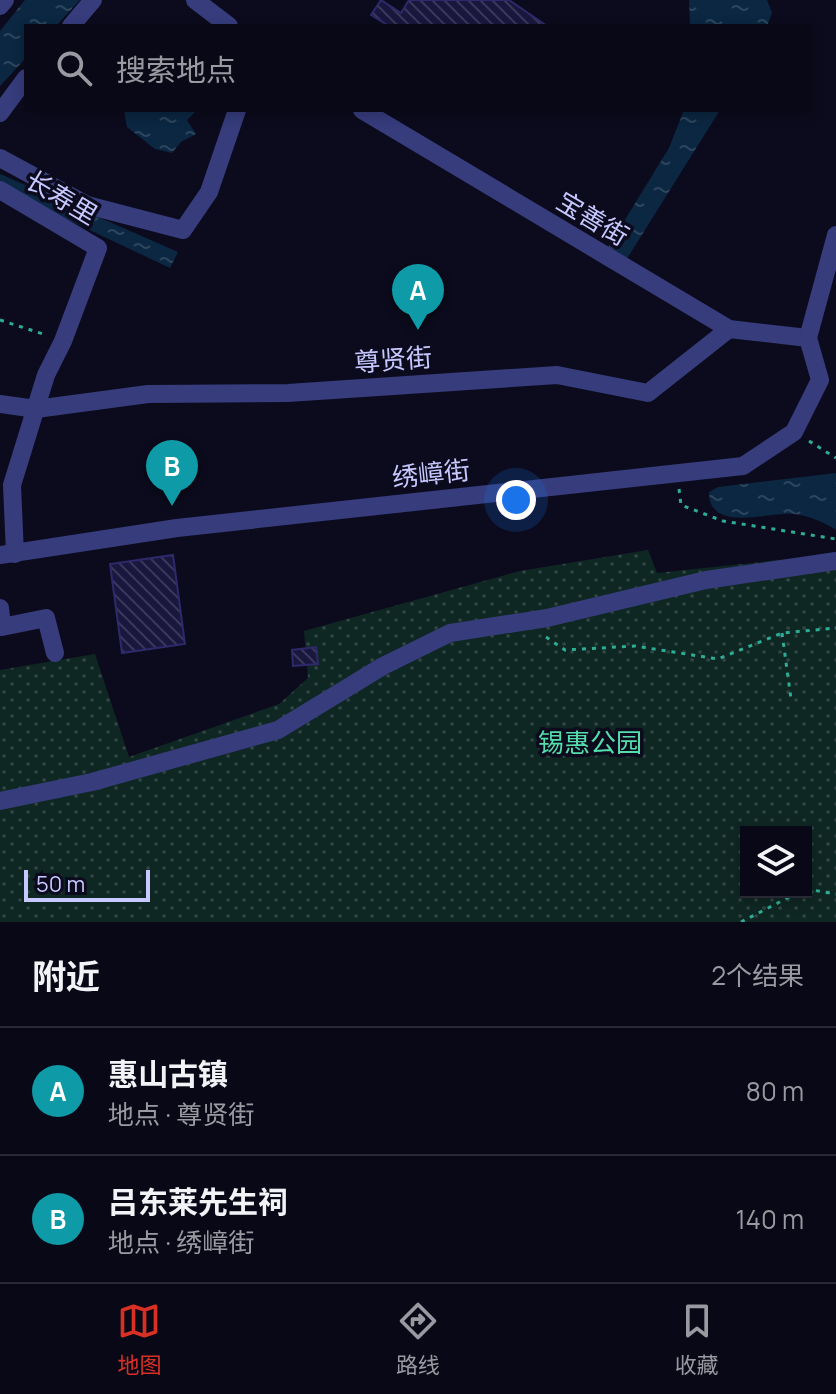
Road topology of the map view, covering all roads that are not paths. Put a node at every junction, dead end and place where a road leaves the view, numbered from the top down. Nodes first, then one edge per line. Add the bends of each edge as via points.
1 (5, 0) edge
2 (93, 0) edge
3 (195, 0) edge
4 (0, 6) edge
5 (73, 24) edge
6 (226, 24) edge
7 (24, 81) edge
8 (236, 112) edge
9 (365, 112) edge
10 (0, 113) edge
11 (0, 158) edge
12 (0, 190) edge
13 (87, 205) junction
14 (69, 233) junction
15 (836, 235) edge
16 (729, 329) junction
17 (808, 338) junction
18 (0, 404) edge
19 (36, 409) junction
20 (7, 554) edge
21 (836, 561) edge
22 (0, 608) edge
23 (55, 653) dead end
24 (0, 801) edge

1 - 4 street
2 - 5 street
3 - 6 street
7 - 10 street
8 - 13 street via 209,192 183,230
9 - 16 street, 宝善街
11 - 13 street
12 - 14 street, 长寿里
13 - 14 street
14 - 19 street, 长寿里 via 98,248
15 - 17 street
16 - 17 street, 宝善街
16 - 19 street, 尊贤街 via 648,393 557,375 288,393 148,394
17 - 20 street, 绣嶂街 via 820,380 794,432 743,466 177,528
18 - 19 street, 尊贤街
19 - 20 street via 12,485
21 - 24 street via 706,580 450,633 383,666 278,730 92,782
22 - 23 street via 2,627 46,618

